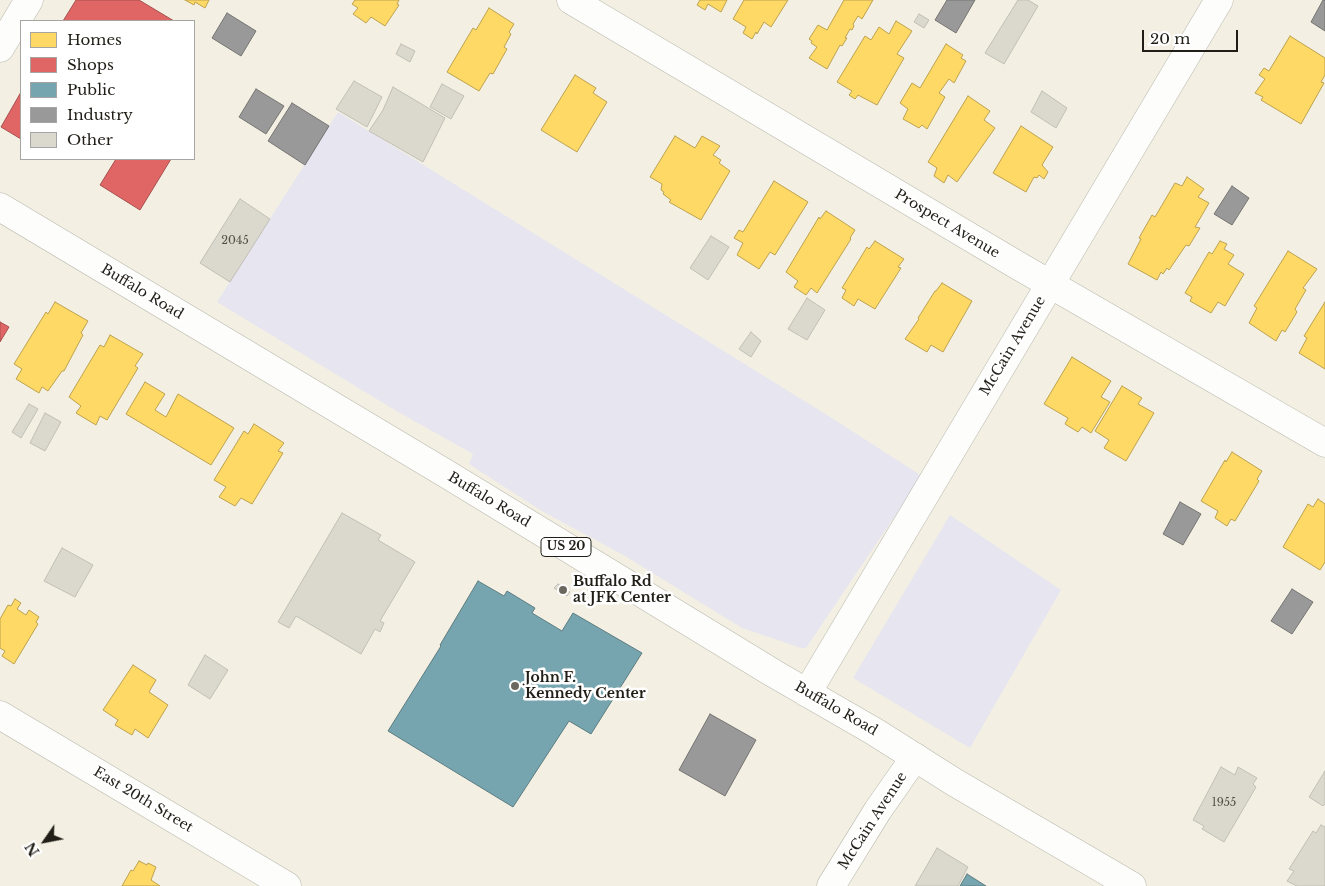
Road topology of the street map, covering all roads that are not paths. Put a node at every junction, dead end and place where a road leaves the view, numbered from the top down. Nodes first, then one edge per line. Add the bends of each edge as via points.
1 (29, 0) edge
2 (572, 0) edge
3 (1218, 0) edge
4 (0, 48) edge
5 (0, 207) edge
6 (1050, 284) junction
7 (1325, 443) edge
8 (807, 693) junction
9 (0, 715) edge
10 (915, 756) junction
11 (286, 886) edge
12 (831, 886) edge
13 (1132, 886) edge

1 - 4 street
2 - 6 street, Prospect Avenue
3 - 6 street, McCain Avenue
5 - 8 street, Buffalo Road / US 20
6 - 7 street, Prospect Avenue
6 - 8 street, McCain Avenue
8 - 10 street, Buffalo Road / US 20
9 - 11 street, East 20th Street
10 - 12 street, McCain Avenue
10 - 13 street, Buffalo Road / US 20

